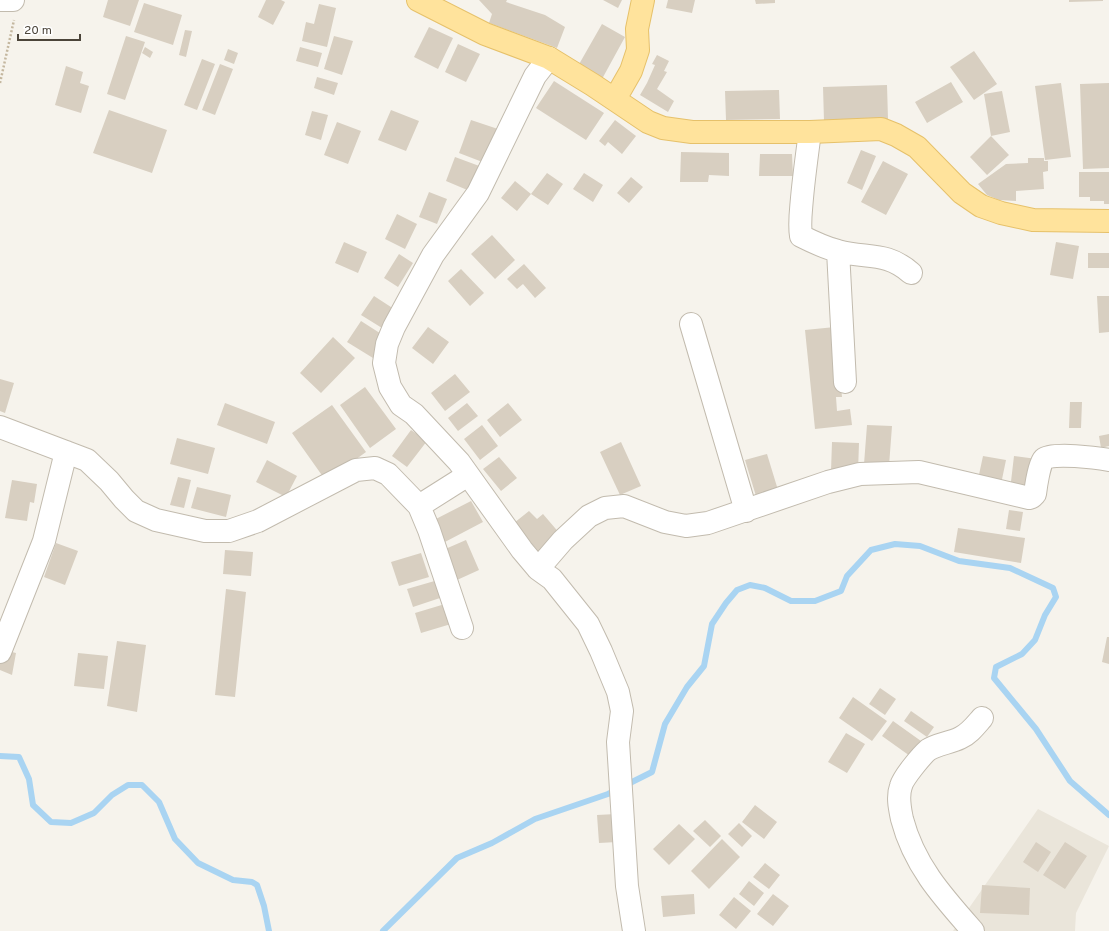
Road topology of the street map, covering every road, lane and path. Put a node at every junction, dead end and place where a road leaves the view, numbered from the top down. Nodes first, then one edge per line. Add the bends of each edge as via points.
1 (418, 0) edge
2 (643, 0) edge
3 (10, 5) edge
4 (549, 58) junction
5 (0, 83) edge
6 (615, 99) junction
7 (810, 132) junction
8 (1109, 221) edge
9 (838, 251) junction
10 (911, 273) dead end
11 (691, 324) dead end
12 (845, 382) dead end
13 (0, 427) edge
14 (66, 452) junction
15 (1109, 460) edge
16 (468, 475) junction
17 (419, 506) junction
18 (746, 511) junction
19 (538, 569) junction
20 (462, 628) dead end
21 (0, 652) edge
22 (982, 718) dead end
23 (634, 931) edge
24 (973, 931) edge

1 - 4 main road via 485,34
2 - 6 main road via 637,29 638,50 631,71
3 - 5 path
4 - 6 main road
4 - 16 street via 535,76 478,193 433,255 387,344 384,363 390,387 402,405 420,419
6 - 7 main road via 648,122 663,128 692,132
7 - 8 main road via 881,129 896,134 916,147 962,193 981,206 1001,213 1033,220
7 - 9 street via 800,217 801,236
9 - 10 street via 883,258 900,264
9 - 12 street
11 - 18 street
13 - 14 street
14 - 17 street via 87,460 136,511 156,520 205,531 229,531 258,521 356,470 375,468 388,474
14 - 21 street via 44,541
15 - 18 street via 1082,456 1045,458 1041,463 1034,494 1029,498 919,472 860,474 828,482
16 - 17 street
16 - 19 street
17 - 20 street
18 - 19 street via 708,523 686,526 665,522 624,506 605,508 589,516 563,540
19 - 23 street via 552,579 588,624 618,692 622,710 618,742 626,871
22 - 24 street via 970,732 929,750 907,776 901,786 899,797 904,827 914,854 928,878

